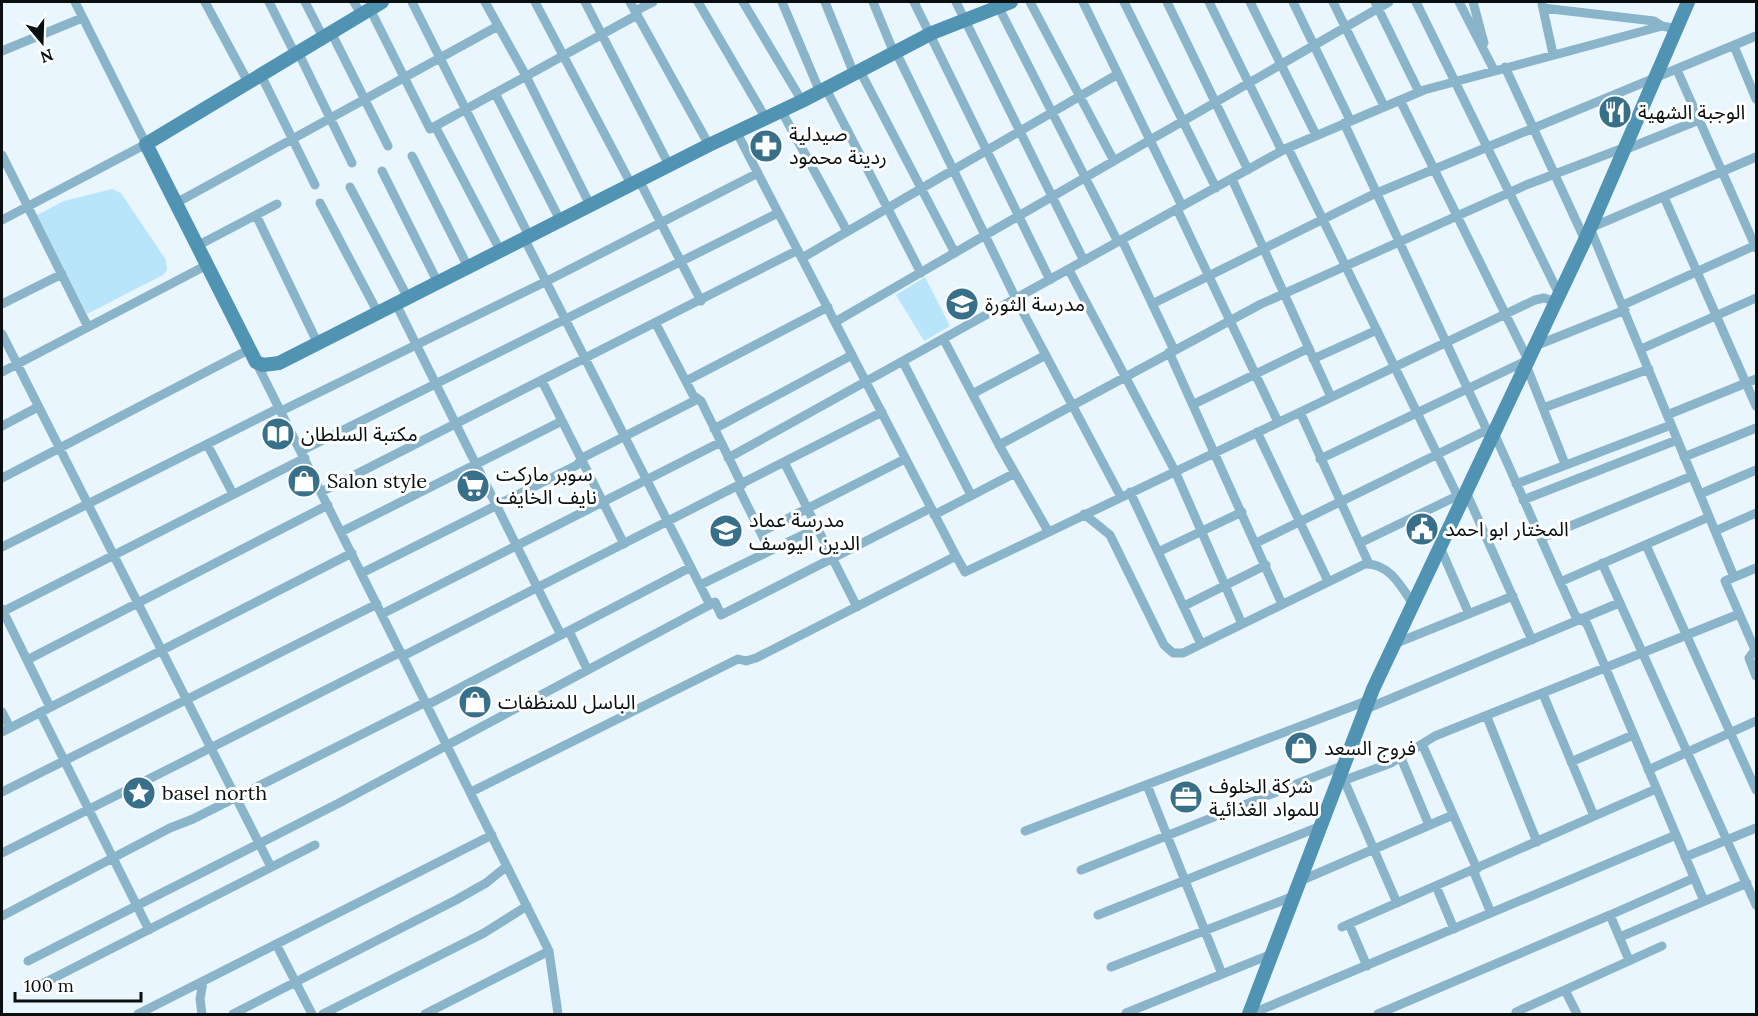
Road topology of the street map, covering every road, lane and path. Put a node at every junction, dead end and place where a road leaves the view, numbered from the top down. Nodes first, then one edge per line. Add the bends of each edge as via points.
1 (75, 2) edge
2 (205, 2) edge
3 (269, 2) edge
4 (305, 2) edge
5 (382, 2) edge
6 (412, 2) edge
7 (485, 2) edge
8 (535, 2) edge
9 (585, 2) edge
10 (630, 2) edge
11 (653, 2) edge
12 (698, 2) edge
13 (743, 2) edge
14 (782, 2) edge
15 (825, 2) edge
16 (873, 2) edge
17 (914, 2) edge
18 (956, 2) edge
19 (1030, 2) edge
20 (1083, 2) edge
21 (1124, 2) edge
22 (1167, 2) edge
23 (1209, 2) edge
24 (1250, 2) edge
25 (1293, 2) edge
26 (1333, 2) edge
27 (1389, 2) edge
28 (1416, 2) edge
29 (1459, 2) edge
30 (1473, 2) edge
31 (1688, 2) edge
32 (1001, 3) edge
33 (1377, 5) edge
34 (1543, 5) edge
35 (362, 8) edge
36 (638, 15) junction
37 (82, 18) junction
38 (964, 20) junction
39 (498, 26) junction
40 (1662, 26) junction
41 (1345, 27) junction
42 (1677, 29) junction
43 (327, 35) junction
44 (602, 35) junction
45 (928, 35) junction
46 (1756, 36) edge
47 (1314, 45) junction
48 (1734, 46) junction
49 (2, 51) edge
50 (895, 52) junction
51 (296, 53) junction
52 (1553, 54) junction
53 (564, 56) junction
54 (441, 58) junction
55 (1488, 58) junction
56 (1281, 64) junction
57 (1505, 66) junction
58 (1494, 69) junction
59 (1677, 70) junction
60 (857, 72) junction
61 (1118, 74) junction
62 (261, 75) junction
63 (526, 76) junction
64 (404, 78) junction
65 (1455, 80) junction
66 (1655, 80) junction
67 (248, 82) junction
68 (1248, 83) junction
69 (823, 90) junction
70 (1419, 92) junction
71 (495, 93) junction
72 (1080, 96) junction
73 (365, 99) junction
74 (1756, 99) edge
75 (1400, 100) junction
76 (802, 102) junction
77 (1215, 102) junction
78 (1384, 106) junction
79 (466, 109) junction
80 (781, 110) junction
81 (1053, 112) junction
82 (765, 117) junction
83 (330, 118) junction
84 (1699, 120) junction
85 (1183, 121) junction
86 (1347, 122) junction
87 (435, 126) junction
88 (1534, 129) junction
89 (736, 132) junction
90 (1019, 132) junction
91 (1316, 135) junction
92 (292, 139) junction
93 (1150, 140) junction
94 (146, 144) junction
95 (709, 145) junction
96 (388, 146) dead end
97 (1488, 148) junction
98 (1625, 148) junction
99 (1285, 149) junction
100 (986, 151) junction
101 (2, 155) edge
102 (412, 156) dead end
103 (1756, 157) edge
104 (1114, 161) junction
105 (352, 163) dead end
106 (669, 165) junction
107 (954, 170) junction
108 (1248, 170) junction
109 (1434, 170) junction
110 (382, 171) dead end
111 (1722, 171) junction
112 (758, 173) junction
113 (1555, 173) junction
114 (1085, 177) junction
115 (1232, 179) junction
116 (635, 182) junction
117 (315, 185) dead end
118 (350, 187) dead end
119 (921, 188) junction
120 (1216, 188) junction
121 (1377, 193) junction
122 (1509, 193) junction
123 (1052, 197) junction
124 (1664, 197) junction
125 (176, 203) junction
126 (320, 203) dead end
127 (277, 204) dead end
128 (590, 205) junction
129 (27, 207) junction
130 (887, 208) junction
131 (1179, 208) junction
132 (778, 213) junction
133 (256, 215) junction
134 (1018, 216) junction
135 (1457, 216) junction
136 (1323, 219) junction
137 (2, 220) edge
138 (560, 220) junction
139 (661, 223) junction
140 (847, 231) junction
141 (1588, 234) junction
142 (985, 235) junction
143 (527, 237) junction
144 (1120, 241) junction
145 (1400, 242) junction
146 (197, 246) junction
147 (1756, 246) edge
148 (1263, 249) junction
149 (500, 250) junction
150 (956, 253) junction
151 (800, 254) junction
152 (681, 261) junction
153 (1084, 261) junction
154 (207, 265) junction
155 (1346, 266) junction
156 (468, 267) junction
157 (1068, 270) junction
158 (1697, 272) junction
159 (921, 273) junction
160 (62, 274) junction
161 (1209, 276) junction
162 (1050, 280) junction
163 (547, 281) junction
164 (438, 283) junction
165 (1284, 294) junction
166 (1756, 298) edge
167 (1017, 299) junction
168 (1558, 299) junction
169 (402, 301) junction
170 (701, 301) junction
171 (2, 304) edge
172 (1152, 304) junction
173 (828, 307) junction
174 (1624, 307) junction
175 (378, 313) junction
176 (1505, 314) junction
177 (1716, 316) junction
178 (566, 319) junction
179 (1229, 320) junction
180 (835, 322) junction
181 (656, 324) junction
182 (88, 327) junction
183 (1377, 330) junction
184 (2, 334) edge
185 (944, 340) junction
186 (1446, 342) junction
187 (318, 344) junction
188 (417, 345) junction
189 (1535, 346) junction
190 (1309, 348) junction
191 (1641, 349) junction
192 (1171, 351) junction
193 (253, 355) junction
194 (852, 355) junction
195 (1046, 355) junction
196 (586, 359) junction
197 (1313, 359) junction
198 (903, 362) junction
199 (1527, 363) junction
200 (17, 364) junction
201 (1395, 366) junction
202 (1649, 369) junction
203 (2, 372) edge
204 (1256, 375) junction
205 (1125, 376) junction
206 (1756, 379) edge
207 (542, 381) junction
208 (686, 381) junction
209 (866, 383) junction
210 (1746, 383) junction
211 (436, 384) junction
212 (1468, 389) junction
213 (972, 394) junction
214 (1331, 397) junction
215 (698, 399) junction
216 (1194, 404) junction
217 (1072, 405) junction
218 (1756, 406) edge
219 (38, 407) junction
220 (1543, 408) junction
221 (280, 409) junction
222 (882, 412) junction
223 (1300, 412) junction
224 (1417, 413) junction
225 (1667, 415) junction
226 (562, 421) junction
227 (1278, 422) junction
228 (456, 424) junction
229 (1671, 425) junction
230 (2, 426) edge
231 (1756, 428) edge
232 (714, 429) junction
233 (1257, 432) junction
234 (1490, 434) junction
235 (625, 436) junction
236 (1677, 440) junction
237 (721, 442) junction
238 (207, 444) junction
239 (999, 445) junction
240 (59, 448) junction
241 (1215, 452) junction
242 (1437, 454) junction
243 (303, 455) junction
244 (1684, 457) junction
245 (728, 458) junction
246 (582, 459) junction
247 (905, 459) junction
248 (1320, 459) junction
249 (784, 462) junction
250 (476, 464) junction
251 (1565, 464) junction
252 (1756, 470) edge
253 (1175, 471) junction
254 (1015, 473) junction
255 (1692, 476) junction
256 (2, 478) edge
257 (647, 480) junction
258 (1516, 484) junction
259 (740, 486) junction
260 (321, 492) junction
261 (233, 494) junction
262 (1700, 494) junction
263 (971, 495) junction
264 (1125, 495) junction
265 (1461, 497) junction
266 (1523, 500) junction
267 (1340, 501) junction
268 (603, 502) junction
269 (88, 504) junction
270 (328, 505) junction
271 (497, 505) junction
272 (808, 508) junction
273 (932, 511) junction
274 (1242, 512) junction
275 (1756, 513) edge
276 (1084, 514) junction
277 (1709, 517) junction
278 (668, 521) junction
279 (1299, 521) junction
280 (817, 528) junction
281 (1048, 531) junction
282 (1201, 531) junction
283 (1715, 531) junction
284 (341, 532) junction
285 (761, 532) junction
286 (1540, 538) junction
287 (1256, 543) junction
288 (1360, 543) junction
289 (624, 544) junction
290 (1646, 545) junction
291 (517, 546) junction
292 (1440, 547) junction
293 (2, 548) edge
294 (770, 550) junction
295 (1158, 552) junction
296 (352, 554) junction
297 (113, 555) junction
298 (956, 556) junction
299 (832, 558) junction
300 (1602, 563) junction
301 (1369, 564) junction
302 (1266, 565) junction
303 (691, 567) junction
304 (1756, 568) edge
305 (362, 573) junction
306 (1734, 577) junction
307 (1328, 581) junction
308 (1560, 582) junction
309 (700, 585) junction
310 (1225, 586) junction
311 (538, 588) junction
312 (1513, 596) junction
313 (137, 603) junction
314 (1620, 603) junction
315 (377, 604) junction
316 (1282, 604) junction
317 (1413, 604) junction
318 (710, 605) junction
319 (1184, 606) junction
320 (857, 607) junction
321 (2, 611) edge
322 (382, 614) junction
323 (1469, 614) junction
324 (1739, 614) junction
325 (1582, 619) junction
326 (1242, 624) junction
327 (565, 633) junction
328 (1687, 635) junction
329 (1532, 640) junction
330 (1201, 644) junction
331 (1395, 644) junction
332 (1756, 649) edge
333 (162, 650) junction
334 (1642, 653) junction
335 (402, 654) junction
336 (27, 660) junction
337 (1605, 668) junction
338 (587, 669) junction
339 (1756, 676) edge
340 (1543, 694) junction
341 (186, 699) junction
342 (426, 703) junction
343 (1367, 704) junction
344 (50, 707) junction
345 (2, 712) edge
346 (40, 712) junction
347 (1487, 717) junction
348 (1756, 721) edge
349 (6, 730) edge
350 (1731, 733) junction
351 (1633, 735) junction
352 (447, 744) junction
353 (1422, 744) junction
354 (211, 748) junction
355 (1687, 753) junction
356 (1401, 758) junction
357 (64, 760) junction
358 (1571, 762) junction
359 (1344, 765) junction
360 (1648, 770) junction
361 (1341, 782) junction
362 (1147, 785) junction
363 (1656, 789) junction
364 (1756, 790) edge
365 (2, 792) edge
366 (471, 792) junction
367 (236, 798) junction
368 (88, 809) junction
369 (1453, 815) junction
370 (1594, 816) junction
371 (1429, 825) junction
372 (1321, 826) junction
373 (1756, 828) edge
374 (1025, 831) dead end
375 (492, 835) junction
376 (1167, 835) junction
377 (1676, 836) junction
378 (1729, 839) junction
379 (1537, 842) junction
380 (259, 843) junction
381 (315, 845) dead end
382 (1373, 849) junction
383 (2, 853) edge
384 (1685, 857) junction
385 (113, 858) junction
386 (507, 866) junction
387 (272, 867) junction
388 (1475, 869) junction
389 (1081, 870) dead end
390 (1694, 879) junction
391 (1185, 880) junction
392 (1300, 880) junction
393 (1747, 883) junction
394 (1436, 886) junction
395 (1294, 896) junction
396 (1704, 901) junction
397 (1397, 903) junction
398 (136, 905) junction
399 (1756, 905) edge
400 (527, 906) junction
401 (1491, 913) junction
402 (1098, 915) dead end
403 (1610, 915) junction
404 (2, 916) edge
405 (1454, 929) junction
406 (149, 930) junction
407 (1204, 930) junction
408 (1620, 937) junction
409 (276, 945) junction
410 (1662, 946) dead end
411 (549, 951) junction
412 (1272, 954) junction
413 (1629, 960) junction
414 (28, 961) dead end
415 (1367, 966) junction
416 (1111, 967) dead end
417 (1222, 974) junction
418 (203, 982) junction
419 (295, 983) junction
420 (42, 984) dead end
421 (1565, 990) junction
422 (1401, 1005) junction
423 (155, 1011) edge
424 (557, 1012) edge
425 (1516, 1012) dead end
426 (1126, 1013) dead end
427 (138, 1014) edge
428 (202, 1014) edge
429 (233, 1014) edge
430 (312, 1014) edge
431 (323, 1014) edge
432 (425, 1014) edge
433 (546, 1014) edge
434 (1250, 1014) edge
435 (1378, 1014) edge
436 (1406, 1014) edge
437 (1577, 1014) edge

1 - 37 street
2 - 67 street
3 - 51 street
4 - 43 street
5 - 35 street
6 - 54 street
7 - 39 street
8 - 53 street
9 - 44 street
10 - 36 street
11 - 36 street via 639,9
12 - 82 street
13 - 76 street
14 - 69 street
15 - 60 street
16 - 50 street
17 - 45 street
18 - 38 street
19 - 72 street
20 - 61 street
21 - 85 street
22 - 77 street
23 - 68 street
24 - 56 street
25 - 47 street
26 - 41 street
27 - 33 street
28 - 65 street
29 - 55 street
30 - 55 street
31 - 42 street
32 - 38 street
32 - 81 street
33 - 41 street
33 - 70 street
34 - 40 street via 1654,21
34 - 52 street
35 - 43 street
35 - 64 street
36 - 44 street
36 - 95 street
37 - 49 street
37 - 94 street
38 - 45 street
38 - 90 street
39 - 54 street
39 - 63 street
40 - 42 street
40 - 52 street
41 - 47 street
41 - 78 street
42 - 66 street
43 - 51 street
43 - 73 street
44 - 53 street
44 - 106 street
45 - 50 street
45 - 100 street
46 - 48 street
47 - 56 street
47 - 86 street
48 - 59 street
48 - 74 street
50 - 60 street
50 - 107 street
51 - 62 street
51 - 83 street
52 - 57 street
53 - 63 street
53 - 116 street
54 - 64 street
54 - 79 street
55 - 58 street
56 - 68 street
56 - 91 street
57 - 58 street
57 - 88 street
58 - 65 street
59 - 66 street
59 - 84 street
60 - 69 street
60 - 119 street
61 - 72 street
61 - 93 street
62 - 67 street
62 - 92 street
63 - 71 street
63 - 128 street
64 - 73 street
64 - 87 street via 430,129
65 - 70 street
65 - 97 street
66 - 88 street
66 - 98 street
67 - 94 street
68 - 77 street
68 - 99 street
69 - 76 street
69 - 130 street
70 - 75 street
71 - 79 street
71 - 138 street
72 - 81 street
72 - 104 street
73 - 83 street
73 - 96 street
75 - 78 street
75 - 109 street
76 - 80 street
77 - 85 street
77 - 108 street
78 - 86 street
79 - 87 street
79 - 143 street
80 - 82 street
80 - 140 street
81 - 90 street
81 - 114 street
82 - 89 street
83 - 92 street
83 - 105 street
84 - 98 street
84 - 111 street
85 - 93 street
85 - 120 street
86 - 91 street
86 - 121 street
87 - 149 street
88 - 97 street
88 - 113 street
89 - 95 street
89 - 112 street
90 - 100 street
90 - 123 street
91 - 99 street
92 - 117 street
92 - 125 street
93 - 104 street
93 - 131 street
94 - 125 street
94 - 129 street
95 - 106 street
97 - 109 street
97 - 122 street
98 - 113 street
98 - 141 street
99 - 108 street
99 - 136 street
100 - 107 street
100 - 134 street
101 - 129 street
102 - 156 street
103 - 111 street
104 - 114 street
106 - 116 street
107 - 119 street
107 - 142 street
108 - 115 street
109 - 121 street
109 - 135 street
110 - 164 street
111 - 124 street
111 - 147 street
112 - 132 street
112 - 139 street
113 - 122 street
113 - 141 street
114 - 123 street
114 - 144 street
115 - 120 street
115 - 148 street
116 - 128 street
116 - 139 street
118 - 169 street
119 - 130 street
119 - 150 street
120 - 131 street
121 - 136 street
121 - 145 street
122 - 135 street
122 - 168 street
123 - 134 street
123 - 153 street
124 - 141 street
124 - 158 street
125 - 146 street
126 - 175 street
127 - 133 street
128 - 138 street
129 - 137 street
129 - 160 street
130 - 140 street
130 - 159 street
131 - 144 street
131 - 161 street
132 - 151 street
132 - 152 street
133 - 146 street
133 - 187 street
134 - 142 street
134 - 162 street
135 - 145 street
135 - 176 street
136 - 148 street
136 - 155 street
138 - 143 street
139 - 152 street
139 - 163 street
140 - 151 street
141 - 168 street
141 - 174 street
142 - 150 street
142 - 167 street
143 - 149 street
143 - 163 street
144 - 153 street
144 - 172 street
145 - 155 street
145 - 186 street
146 - 154 street
147 - 158 street
148 - 161 street
148 - 165 street
149 - 156 street
150 - 159 street
151 - 170 street
151 - 173 street
152 - 170 street
152 - 178 street
153 - 157 street
154 - 182 street
154 - 193 street
155 - 165 street
155 - 183 street
156 - 164 street
157 - 162 street
157 - 205 street
158 - 174 street
158 - 177 street
159 - 180 street
160 - 171 street
160 - 182 street
161 - 172 street
161 - 179 street
162 - 167 street
163 - 178 street
163 - 188 street
164 - 169 street
165 - 179 street
165 - 190 street
166 - 177 street
167 - 185 street
167 - 195 street
168 - 176 street via 1535,300
168 - 189 street
169 - 175 street
169 - 188 street
170 - 181 street
172 - 192 street
173 - 180 street
173 - 208 street
174 - 189 street
174 - 191 street
175 - 187 street
176 - 186 street
176 - 199 street
177 - 191 street
177 - 210 street
178 - 196 street
178 - 211 street
179 - 192 street
179 - 204 street
180 - 194 street
181 - 196 street
181 - 208 street
182 - 200 street
183 - 197 street
183 - 201 street
184 - 200 street
185 - 198 street
185 - 213 street
186 - 201 street
186 - 212 street
187 - 193 street via 279,363 263,364
188 - 211 street
188 - 221 street
189 - 199 street
190 - 197 street
190 - 204 street
191 - 202 street
192 - 205 street
192 - 216 street
193 - 221 street
193 - 240 street
194 - 209 street
194 - 232 street
195 - 213 street
195 - 217 street
196 - 207 street
196 - 235 street
197 - 214 street
198 - 209 street
198 - 263 street
199 - 212 street
199 - 220 street
199 - 234 street
200 - 203 street
200 - 219 street
201 - 214 street
201 - 224 street
202 - 220 street
202 - 225 street
204 - 216 street
204 - 227 street
205 - 217 street
205 - 253 street
206 - 210 street
207 - 226 street
207 - 228 street
208 - 215 street
209 - 222 street
209 - 245 street
210 - 218 street
210 - 225 street
211 - 228 street
211 - 243 street
212 - 224 street
212 - 234 street
213 - 239 street
214 - 223 street
215 - 232 street
215 - 235 street
216 - 241 street
217 - 239 street
217 - 264 street
219 - 230 street
219 - 240 street
220 - 251 street
221 - 238 street
221 - 243 street
222 - 247 street
222 - 249 street
223 - 227 street
223 - 248 street
224 - 242 street
224 - 248 street
225 - 229 street
226 - 246 street
226 - 250 street
227 - 233 street
228 - 250 street
228 - 260 street
229 - 236 street
229 - 251 street
231 - 244 street
232 - 237 street
233 - 241 street
233 - 279 street
234 - 242 street
234 - 258 street
234 - 265 street
235 - 246 street
235 - 257 street
236 - 244 street
236 - 266 street
237 - 245 street
237 - 257 street
238 - 261 street
238 - 269 street
239 - 254 street
240 - 256 street
240 - 269 street
241 - 253 street
241 - 274 street
242 - 265 street
242 - 267 street
243 - 260 street
243 - 261 street
244 - 255 street
245 - 259 street
246 - 268 street
246 - 271 street
247 - 272 street
247 - 273 street
248 - 267 street
249 - 259 street
249 - 272 street
250 - 271 street
250 - 284 street
251 - 258 street
252 - 262 street
253 - 264 street
253 - 282 street
254 - 263 street
254 - 281 street
255 - 262 street
255 - 286 street
257 - 268 street
257 - 278 street
258 - 266 street
259 - 278 street
259 - 285 street
260 - 270 street
261 - 297 street
262 - 277 street
263 - 273 street
264 - 276 street
264 - 295 street
265 - 288 street
265 - 292 street
265 - 312 street
266 - 286 street
267 - 279 street
267 - 288 street
268 - 289 street
268 - 291 street
269 - 293 street
269 - 297 street
270 - 284 street
270 - 313 street
271 - 291 street
271 - 305 street
272 - 280 street
272 - 285 street
273 - 298 street
273 - 299 street
274 - 282 street
274 - 287 street
275 - 283 street
276 - 281 street
276 - 330 street via 1110,535 1164,645 1177,654
277 - 283 street
277 - 290 street
278 - 289 street
278 - 303 street
279 - 287 street
279 - 307 street
280 - 294 street
280 - 299 street
281 - 298 street via 965,573
282 - 295 street
282 - 310 street
283 - 306 street
284 - 296 street
285 - 294 street
286 - 308 street
287 - 302 street
288 - 301 street
289 - 311 street
290 - 300 street
290 - 328 street
291 - 311 street
291 - 322 street
292 - 317 street
292 - 323 street
294 - 309 street
295 - 319 street
296 - 305 street
296 - 333 street
297 - 313 street
297 - 321 street
298 - 320 street
299 - 318 street via 721,615 715,602
299 - 320 street
300 - 308 street
300 - 314 street
301 - 307 street
301 - 317 street via 1392,574
302 - 310 street
302 - 316 street
303 - 309 street
303 - 327 street
304 - 306 street
305 - 315 street
306 - 324 street via 1725,581
307 - 316 street
308 - 325 street via 1575,615
309 - 318 street
310 - 319 street
310 - 326 street
311 - 327 street
311 - 335 street
312 - 323 street
312 - 329 street
313 - 333 street
313 - 336 street
314 - 325 street
314 - 334 street
315 - 322 street
315 - 341 street
316 - 326 street
317 - 331 street
318 - 338 street
319 - 330 street
320 - 366 street via 756,658 738,659
321 - 336 street
322 - 335 street
323 - 331 street
324 - 328 street
324 - 332 street
325 - 329 street
325 - 337 street
326 - 330 street
327 - 338 street
327 - 342 street
328 - 334 street
328 - 350 street
329 - 343 street
331 - 343 street
332 - 339 street via 1749,658
333 - 341 street
333 - 344 street
334 - 337 street
334 - 355 street
335 - 342 street
335 - 354 street
336 - 344 street
337 - 340 street
337 - 351 street
338 - 352 street
340 - 347 street
340 - 358 street
341 - 354 street
341 - 357 street
342 - 352 street
342 - 367 street
343 - 359 street
343 - 362 street
344 - 346 street
345 - 349 street
346 - 349 street
346 - 357 street
347 - 353 street
347 - 379 street
348 - 350 street
350 - 355 street
350 - 364 street
351 - 358 street
351 - 360 street
352 - 366 street
352 - 380 street
353 - 356 street
353 - 369 street
354 - 367 street
354 - 368 street
355 - 360 street
355 - 378 street
356 - 361 street
356 - 371 street
357 - 365 street
357 - 368 street
358 - 370 street
359 - 361 street
359 - 376 street
360 - 363 street
361 - 372 street
361 - 382 street
362 - 374 street
362 - 376 street
363 - 370 street
363 - 377 street
366 - 375 street
367 - 380 street
367 - 385 street
368 - 383 street
368 - 385 street
369 - 371 street
369 - 388 street
370 - 379 street
371 - 382 street
372 - 391 street
372 - 392 street
373 - 378 street
375 - 386 street
375 - 409 street
376 - 389 street
376 - 391 street
377 - 384 street
377 - 401 street
378 - 384 street
378 - 393 street
379 - 388 street
380 - 387 street
380 - 398 street
381 - 387 street
382 - 392 street
382 - 397 street
384 - 390 street
385 - 398 street
385 - 404 street
386 - 400 street
386 - 419 street via 456,900
387 - 406 street
388 - 394 street
388 - 401 street
390 - 396 street
390 - 403 street
391 - 402 street
391 - 407 street
392 - 395 street
393 - 396 street
393 - 399 street
394 - 397 street
394 - 405 street
395 - 407 street
395 - 412 street
396 - 408 street
397 - 415 street via 1345,925
398 - 406 street
398 - 414 street
400 - 411 street
400 - 431 street via 484,933
401 - 405 street
403 - 408 street
403 - 422 street
405 - 415 street
406 - 420 street
407 - 416 street
407 - 417 street
408 - 413 street
409 - 418 street
409 - 419 street
410 - 413 street
411 - 424 street
411 - 432 street
412 - 417 street
412 - 434 street
413 - 421 street
415 - 434 street
417 - 426 street
418 - 423 street
418 - 428 street
419 - 429 street
419 - 430 street
421 - 425 street
421 - 437 street
422 - 435 street
422 - 436 street
423 - 427 street
424 - 433 street

